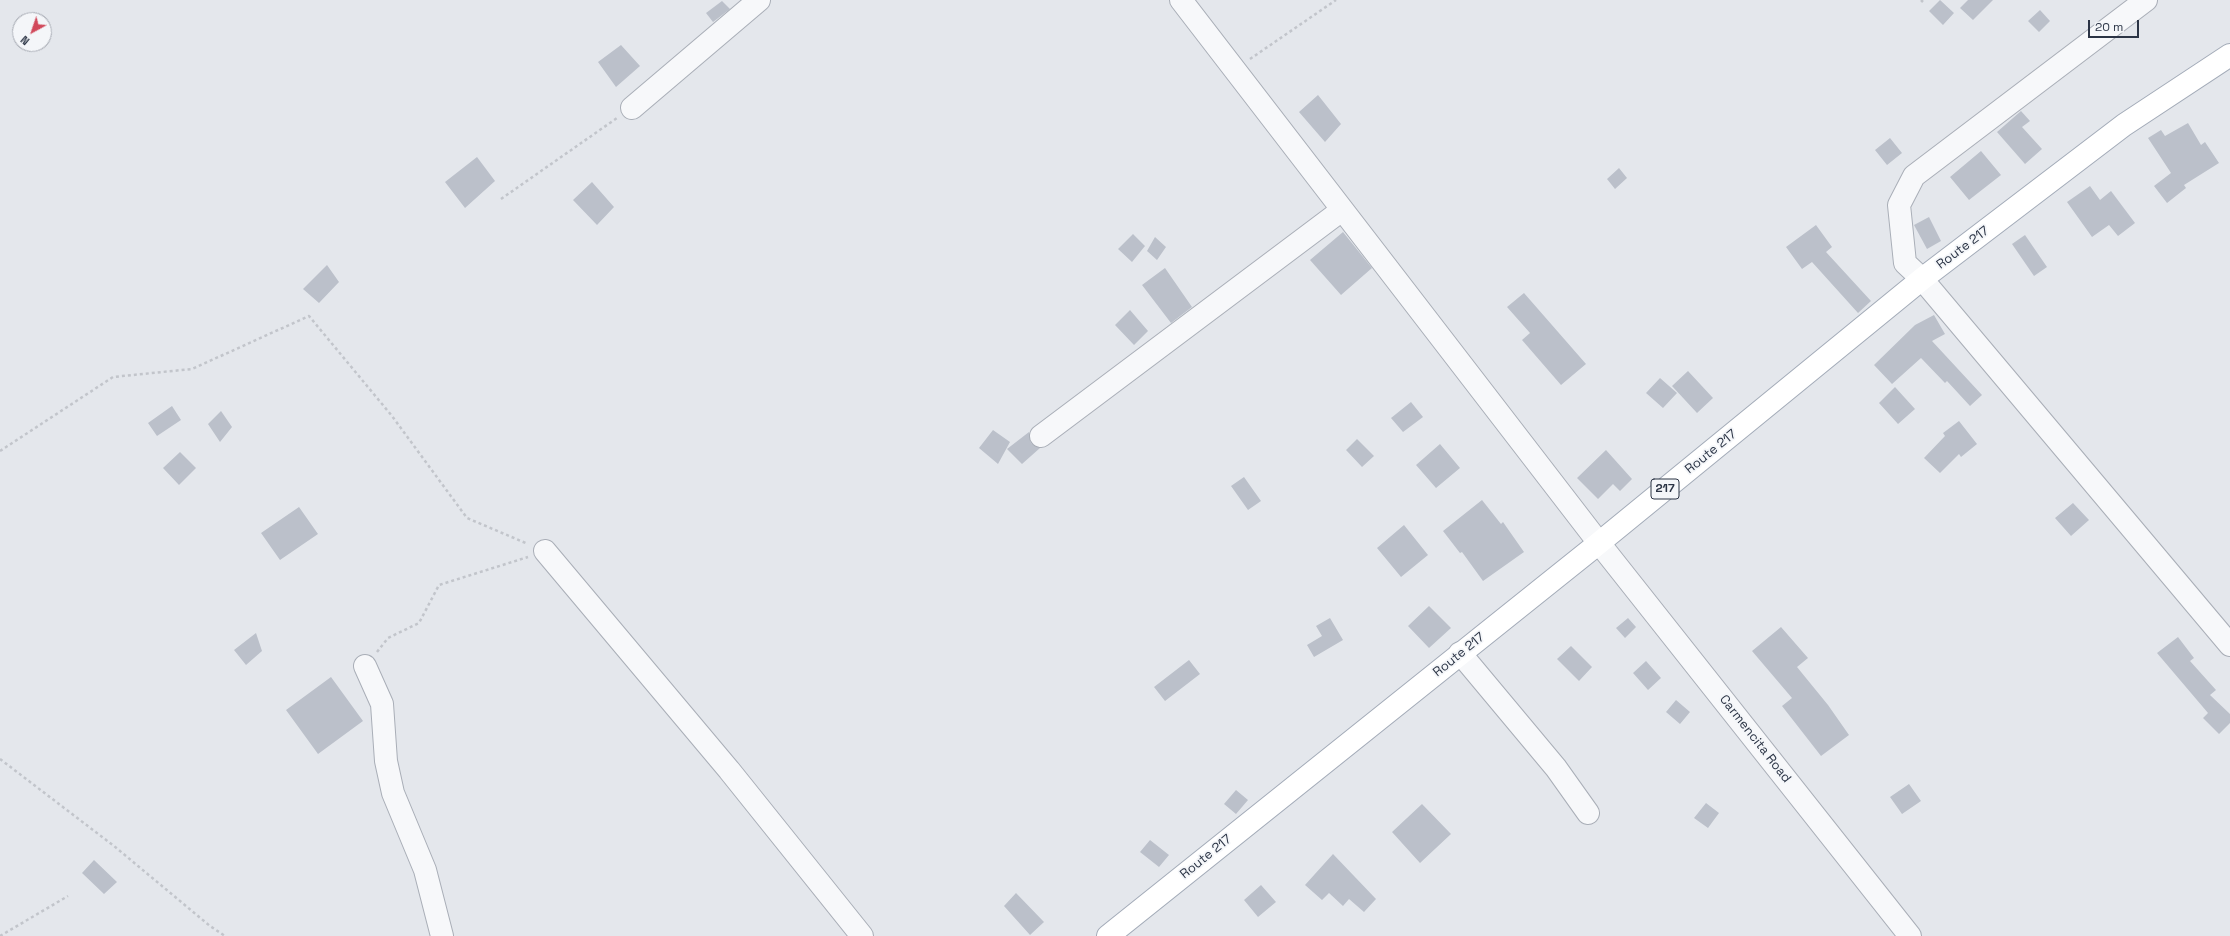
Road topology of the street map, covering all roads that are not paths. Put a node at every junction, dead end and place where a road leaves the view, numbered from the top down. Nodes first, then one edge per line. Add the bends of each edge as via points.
1 (759, 0) edge
2 (1182, 0) edge
3 (2146, 0) edge
4 (2230, 55) edge
5 (632, 108) road end
6 (1342, 210) junction
7 (1922, 279) junction
8 (1041, 436) dead end
9 (1599, 543) junction
10 (545, 551) road end
11 (2230, 645) edge
12 (1460, 654) junction
13 (365, 666) road end
14 (1588, 813) dead end
15 (442, 936) edge
16 (862, 936) edge
17 (1108, 936) edge
18 (1910, 936) edge

1 - 5 street
2 - 6 street, Carmencita Road
3 - 7 street via 1914,176 1899,205 1904,263
4 - 7 main road, Route 217 / 217 via 2124,125
6 - 8 street
6 - 9 street, Carmencita Road
7 - 9 main road, Route 217 / 217
7 - 11 street
9 - 12 main road, Route 217 / 217
9 - 18 street, Carmencita Road
10 - 16 street via 729,770
12 - 14 street via 1556,768
12 - 17 main road, Route 217 / 217
13 - 15 street via 382,704 386,761 393,793 425,870

